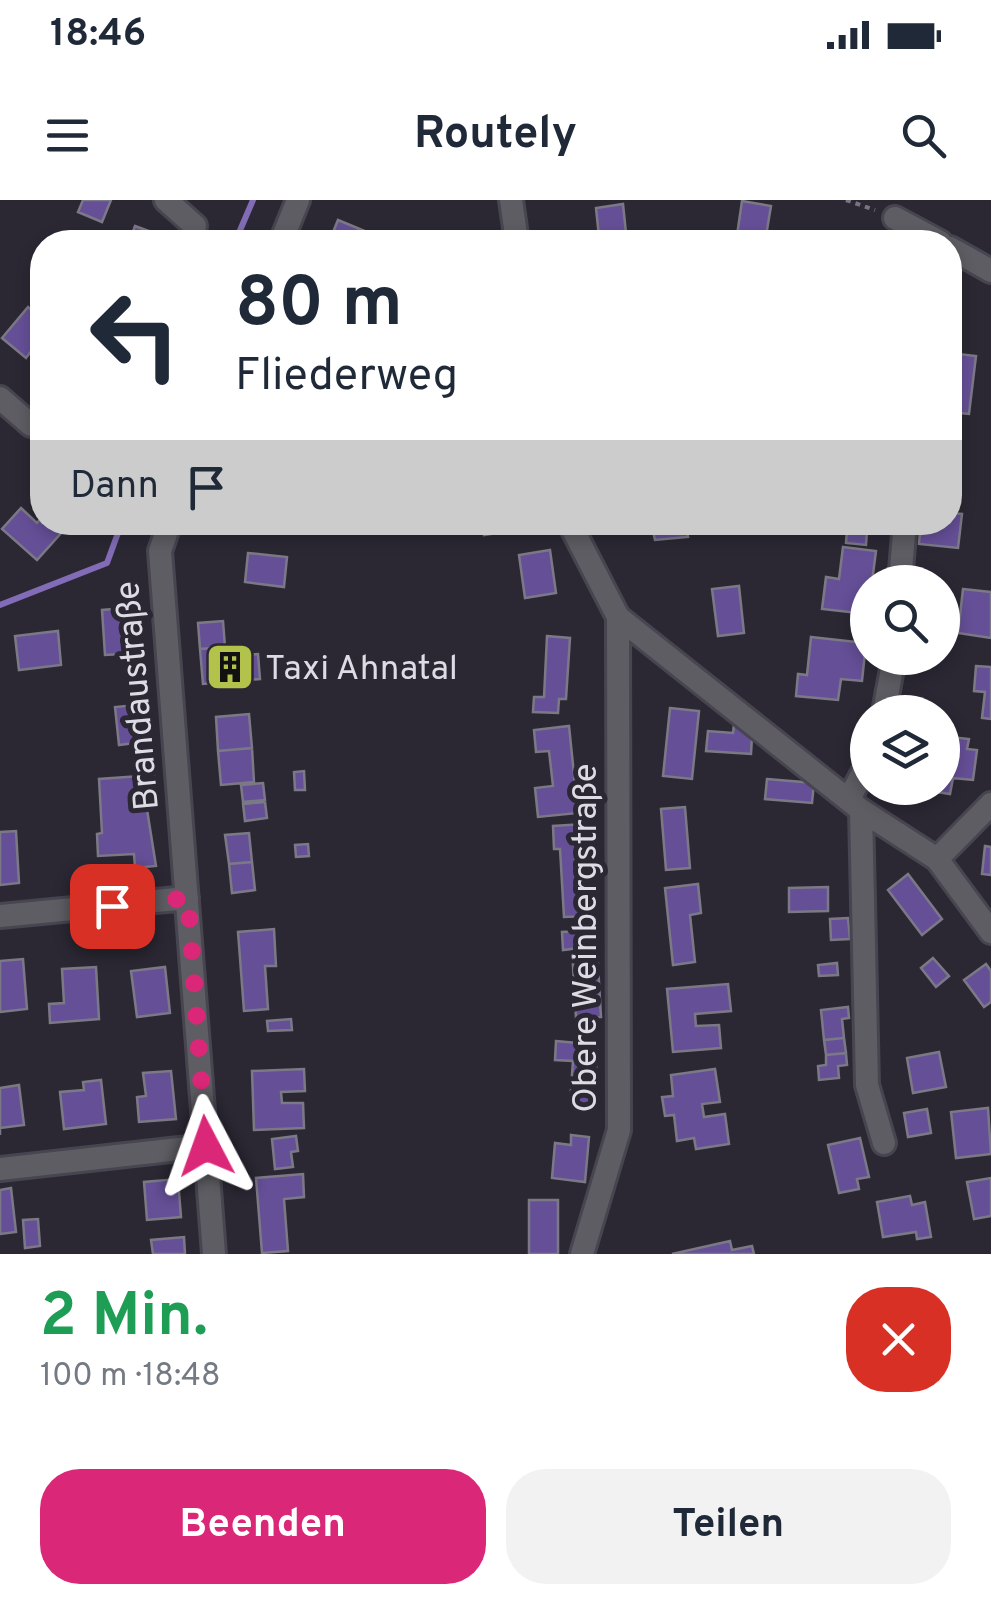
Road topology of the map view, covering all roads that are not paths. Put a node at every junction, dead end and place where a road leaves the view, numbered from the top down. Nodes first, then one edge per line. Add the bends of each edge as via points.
1 (166, 200) edge
2 (298, 200) edge
3 (511, 200) edge
4 (899, 209) edge
5 (195, 226) dead end
6 (285, 230) edge
7 (515, 230) edge
8 (925, 230) edge
9 (962, 255) edge
10 (991, 271) edge
11 (0, 398) edge
12 (30, 422) edge
13 (166, 535) edge
14 (576, 535) edge
15 (903, 535) edge
16 (901, 565) edge
17 (618, 617) junction
18 (850, 800) edge
19 (991, 804) edge
20 (855, 805) edge
21 (856, 805) edge
22 (937, 859) junction
23 (188, 898) junction
24 (0, 916) edge
25 (991, 932) edge
26 (884, 1142) dead end
27 (206, 1146) junction
28 (0, 1169) edge
29 (214, 1254) edge
30 (582, 1254) edge

1 - 5 street
2 - 6 street
3 - 7 street
4 - 8 street
9 - 10 street
11 - 12 street
13 - 23 street, Brandaustraße via 160,551
14 - 17 street
15 - 16 street
17 - 18 street
17 - 30 street, Obere Weinbergstraße via 620,1130
19 - 22 street
20 - 26 street via 867,1086
21 - 22 street
22 - 25 street
23 - 24 street
23 - 27 street, Brandaustraße
27 - 28 street
27 - 29 street, Brandaustraße

